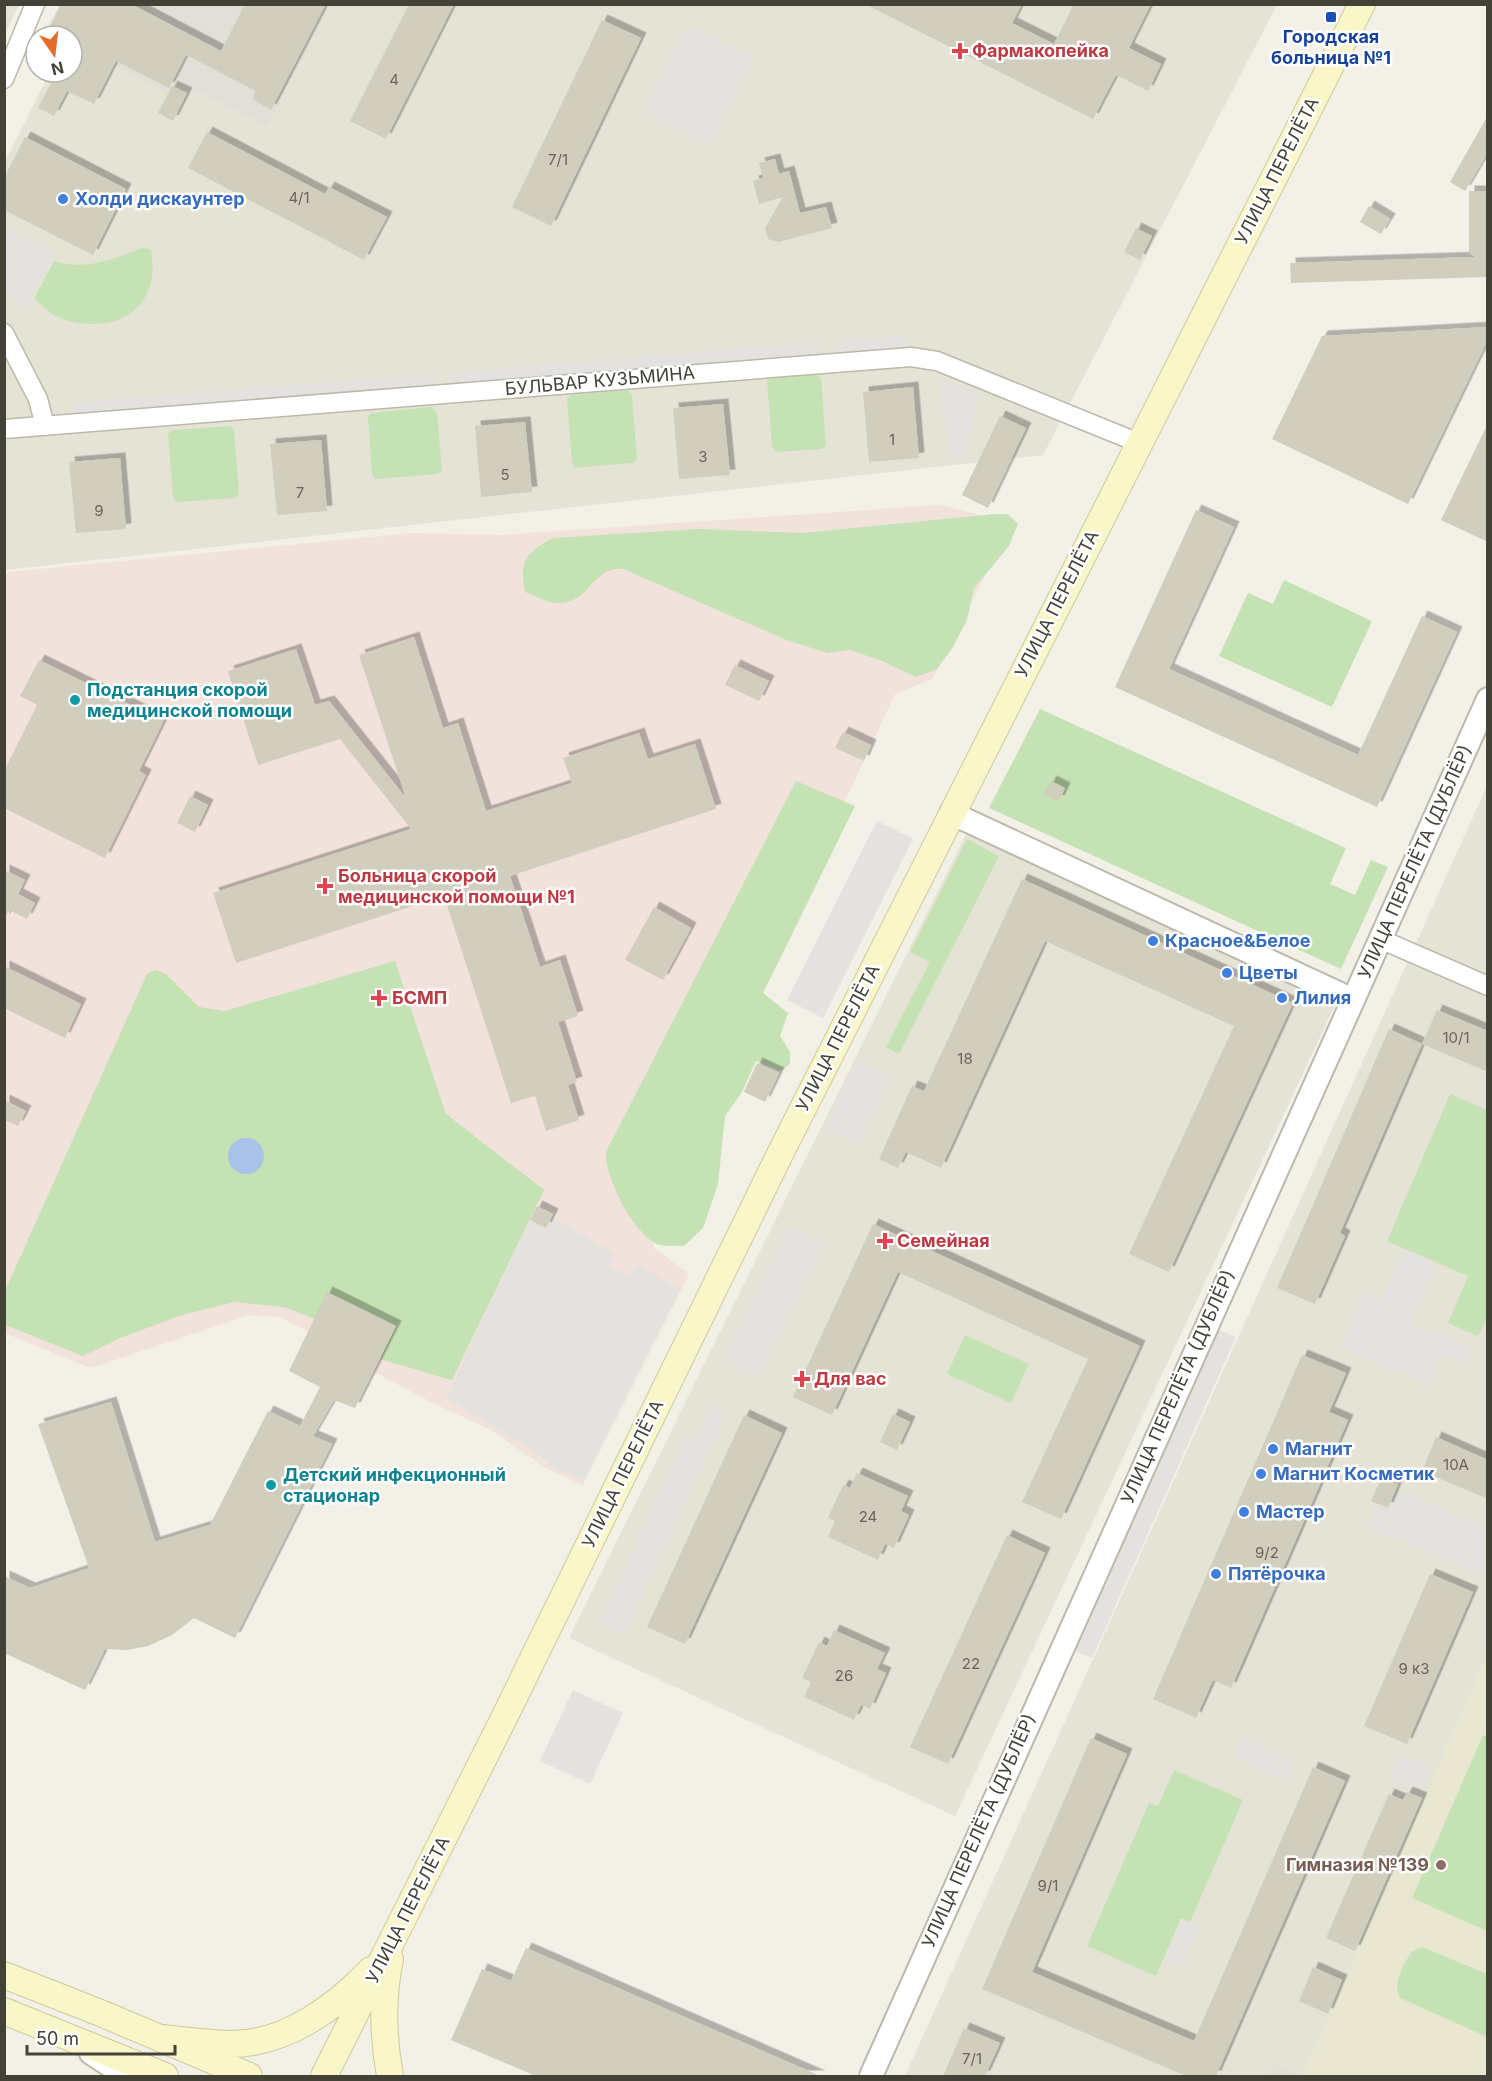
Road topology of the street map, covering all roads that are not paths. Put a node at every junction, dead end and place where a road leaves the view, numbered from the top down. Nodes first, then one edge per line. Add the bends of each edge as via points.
1 (35, 4) edge
2 (1362, 4) edge
3 (4, 79) edge
4 (4, 333) edge
5 (45, 426) junction
6 (4, 429) edge
7 (1139, 443) junction
8 (1488, 699) edge
9 (951, 813) junction
10 (1380, 939) junction
11 (1488, 986) edge
12 (1353, 1000) junction
13 (393, 1941) junction
14 (4, 1975) edge
15 (4, 2011) edge
16 (60, 2032) junction
17 (162, 2038) junction
18 (126, 2076) edge
19 (165, 2076) edge
20 (249, 2076) edge
21 (324, 2076) edge
22 (390, 2076) edge
23 (871, 2076) edge

1 - 3 street
2 - 7 main road, УЛИЦА ПЕРЕЛЁТА
4 - 5 street via 38,399
5 - 6 street, БУЛЬВАР КУЗЬМИНА
5 - 7 street, БУЛЬВАР КУЗЬМИНА via 911,357 937,362
7 - 9 main road, УЛИЦА ПЕРЕЛЁТА
8 - 10 street, УЛИЦА ПЕРЕЛЁТА (ДУБЛЁР)
9 - 12 street
9 - 13 main road, УЛИЦА ПЕРЕЛЁТА
10 - 11 street
10 - 12 street, УЛИЦА ПЕРЕЛЁТА (ДУБЛЁР)
12 - 23 street, УЛИЦА ПЕРЕЛЁТА (ДУБЛЁР)
13 - 17 main road via 341,1998 277,2036 233,2044
13 - 21 main road, УЛИЦА ПЕРЕЛЁТА
13 - 22 main road via 385,2015
14 - 17 main road
15 - 16 main road
16 - 18 street
16 - 19 main road
17 - 20 main road

